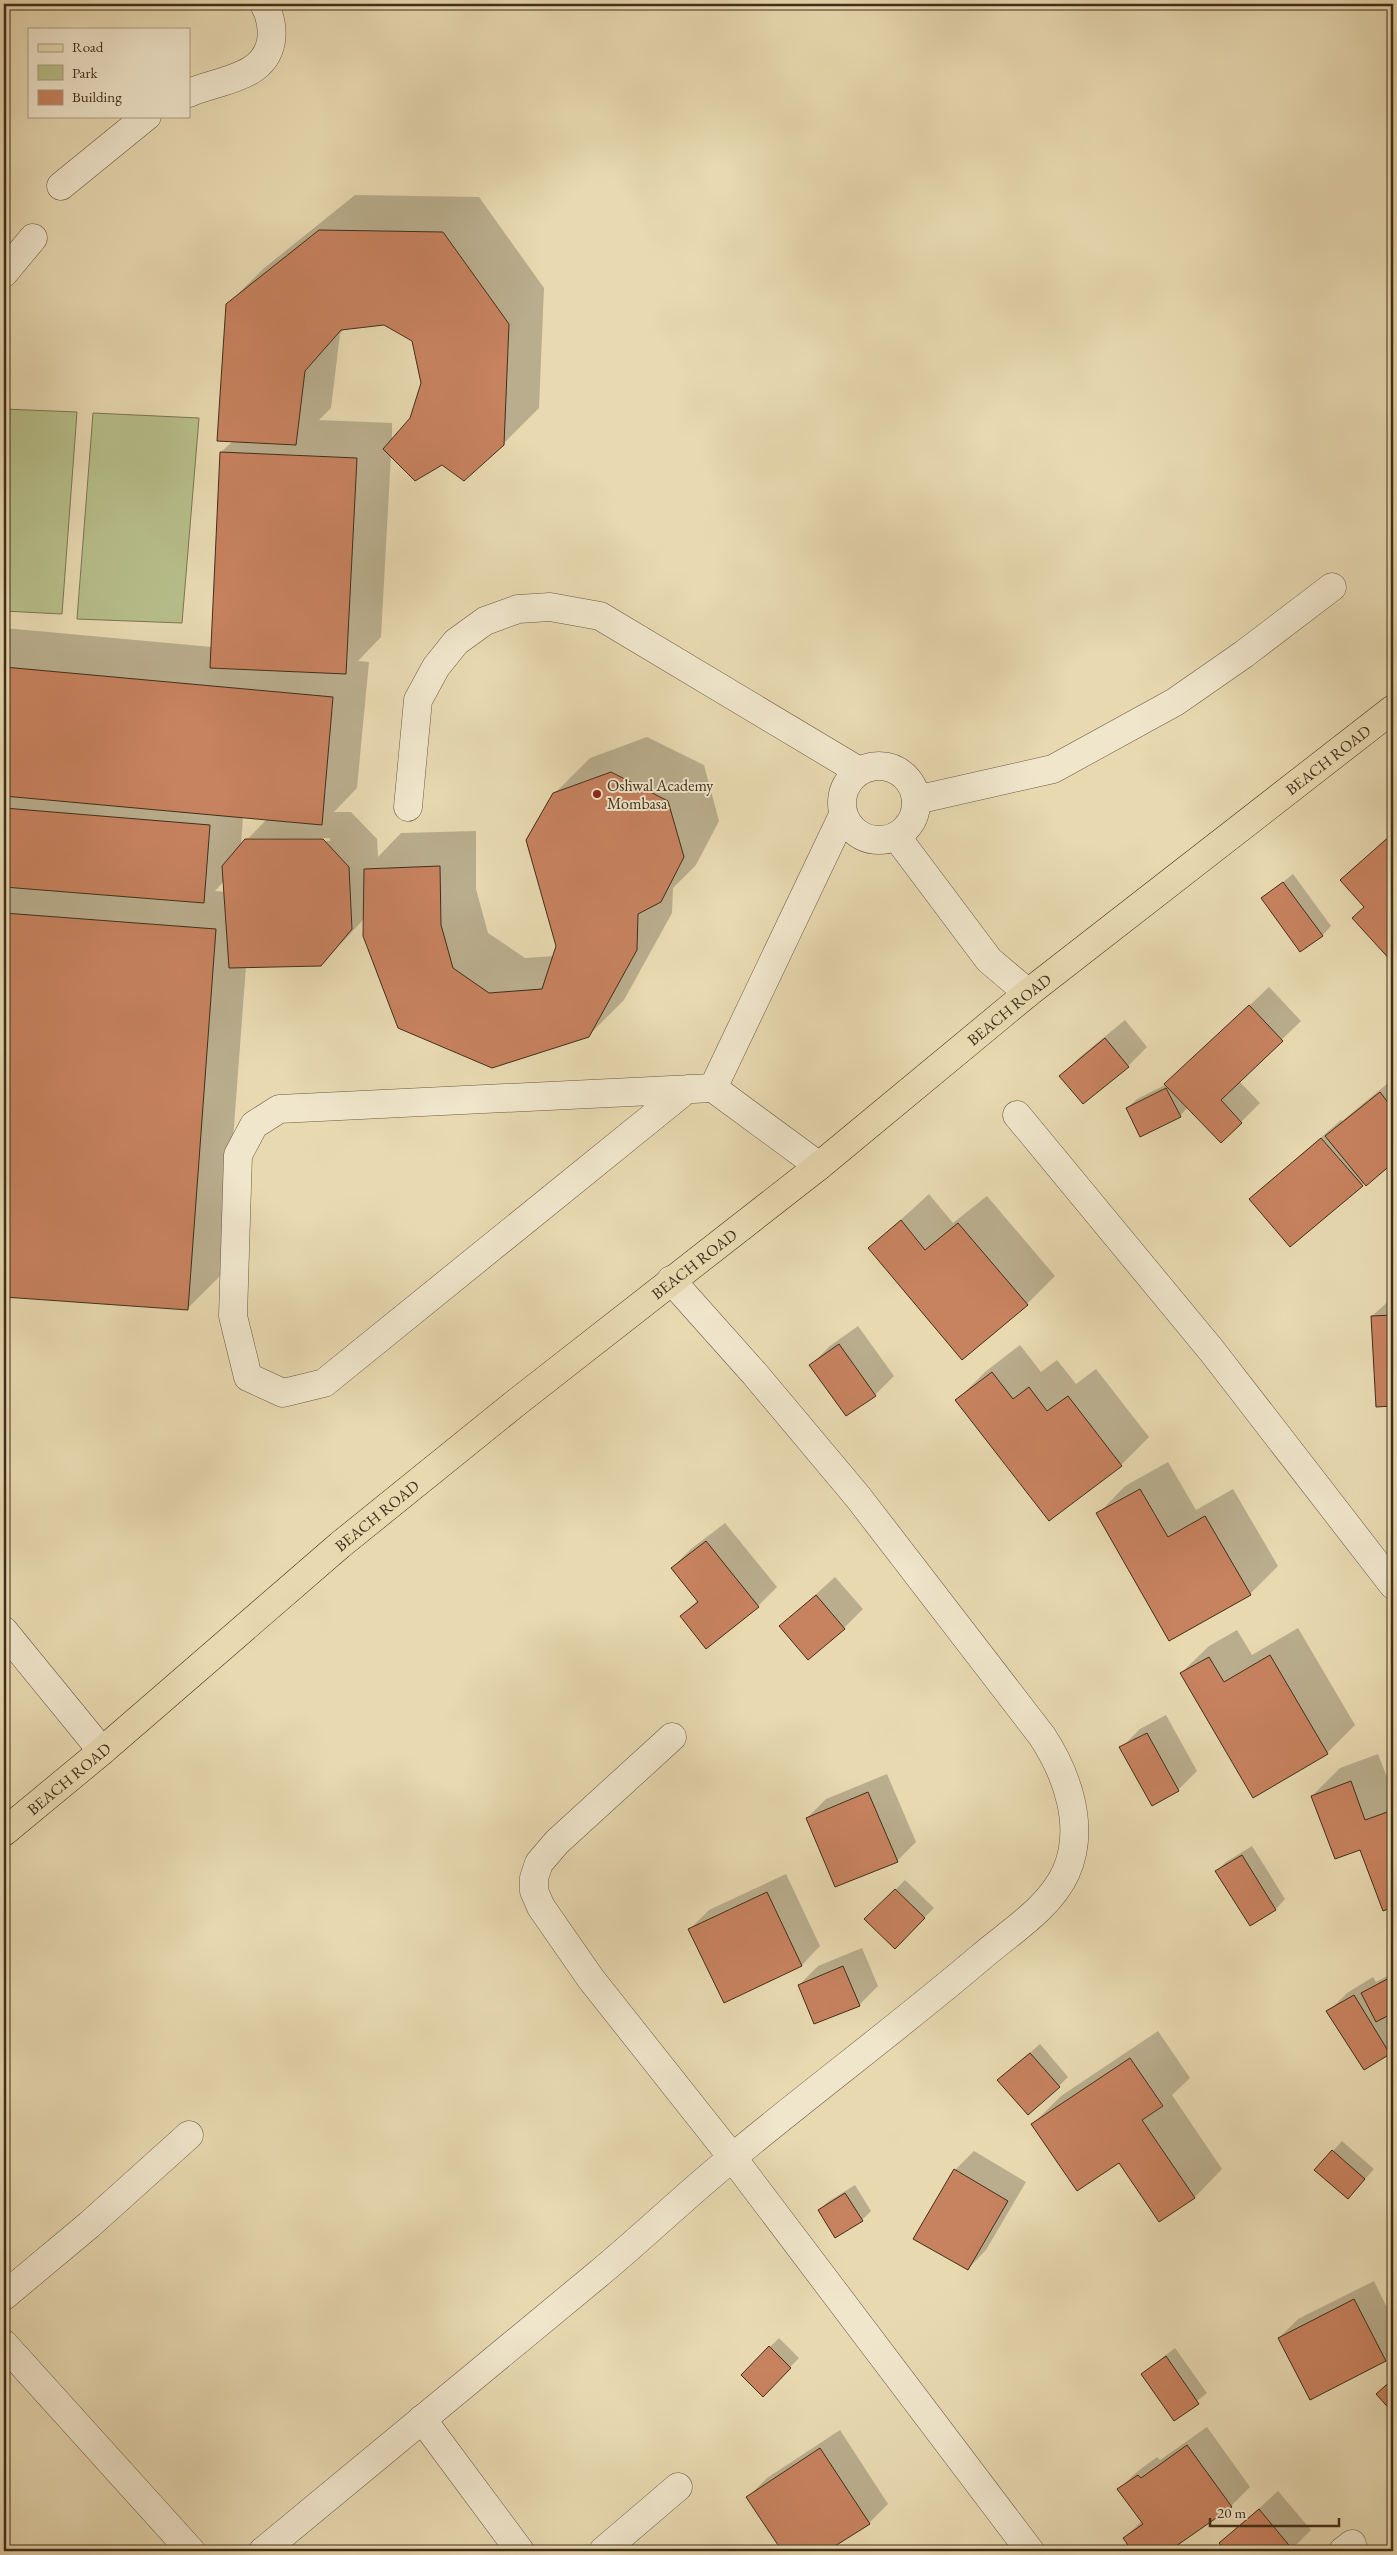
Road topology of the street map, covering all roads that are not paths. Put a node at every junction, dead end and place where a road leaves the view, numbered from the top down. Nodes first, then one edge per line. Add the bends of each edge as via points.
1 (264, 4) edge
2 (190, 93) edge
3 (145, 118) edge
4 (61, 186) dead end
5 (33, 238) dead end
6 (4, 273) edge
7 (1332, 587) dead end
8 (1393, 709) edge
9 (860, 771) junction
10 (916, 800) junction
11 (408, 807) dead end
12 (843, 815) junction
13 (896, 836) junction
14 (1028, 993) junction
15 (700, 1088) junction
16 (1017, 1115) dead end
17 (820, 1166) junction
18 (671, 1280) junction
19 (1393, 1585) edge
20 (4, 1631) edge
21 (672, 1737) dead end
22 (102, 1751) junction
23 (4, 1832) edge
24 (189, 2135) dead end
25 (732, 2157) junction
26 (4, 2296) edge
27 (4, 2344) edge
28 (422, 2419) junction
29 (678, 2488) dead end
30 (191, 2551) edge
31 (263, 2551) edge
32 (520, 2551) edge
33 (603, 2551) edge
34 (1030, 2551) edge

1 - 2 street via 272,34 269,53 258,66 242,75
3 - 4 street
5 - 6 street
7 - 10 street via 1175,702 1053,769
8 - 14 main road, BEACH ROAD
9 - 10 street via 884,766 896,770 913,788
9 - 11 street via 600,616 550,607 518,609 485,621 456,642 436,667 418,700
9 - 12 street via 844,790
10 - 13 street via 911,821
12 - 13 street via 859,835 871,839
12 - 15 street
13 - 14 street via 989,960
14 - 17 main road, BEACH ROAD
15 - 15 street via 279,1109 254,1125 238,1155 233,1316 248,1377 283,1393 324,1382
15 - 17 street
16 - 19 street via 1212,1351
17 - 18 main road, BEACH ROAD
18 - 22 main road, BEACH ROAD via 340,1546
18 - 25 street via 858,1497 999,1678 1053,1753 1065,1781 1074,1824 1066,1872 1047,1901 909,2019
20 - 22 street
21 - 25 street via 557,1842 539,1863 534,1891 541,1907 591,1979
22 - 23 main road, BEACH ROAD
24 - 26 street
25 - 28 street via 599,2273
25 - 34 street
27 - 30 street
28 - 31 street
28 - 32 street
29 - 33 street

